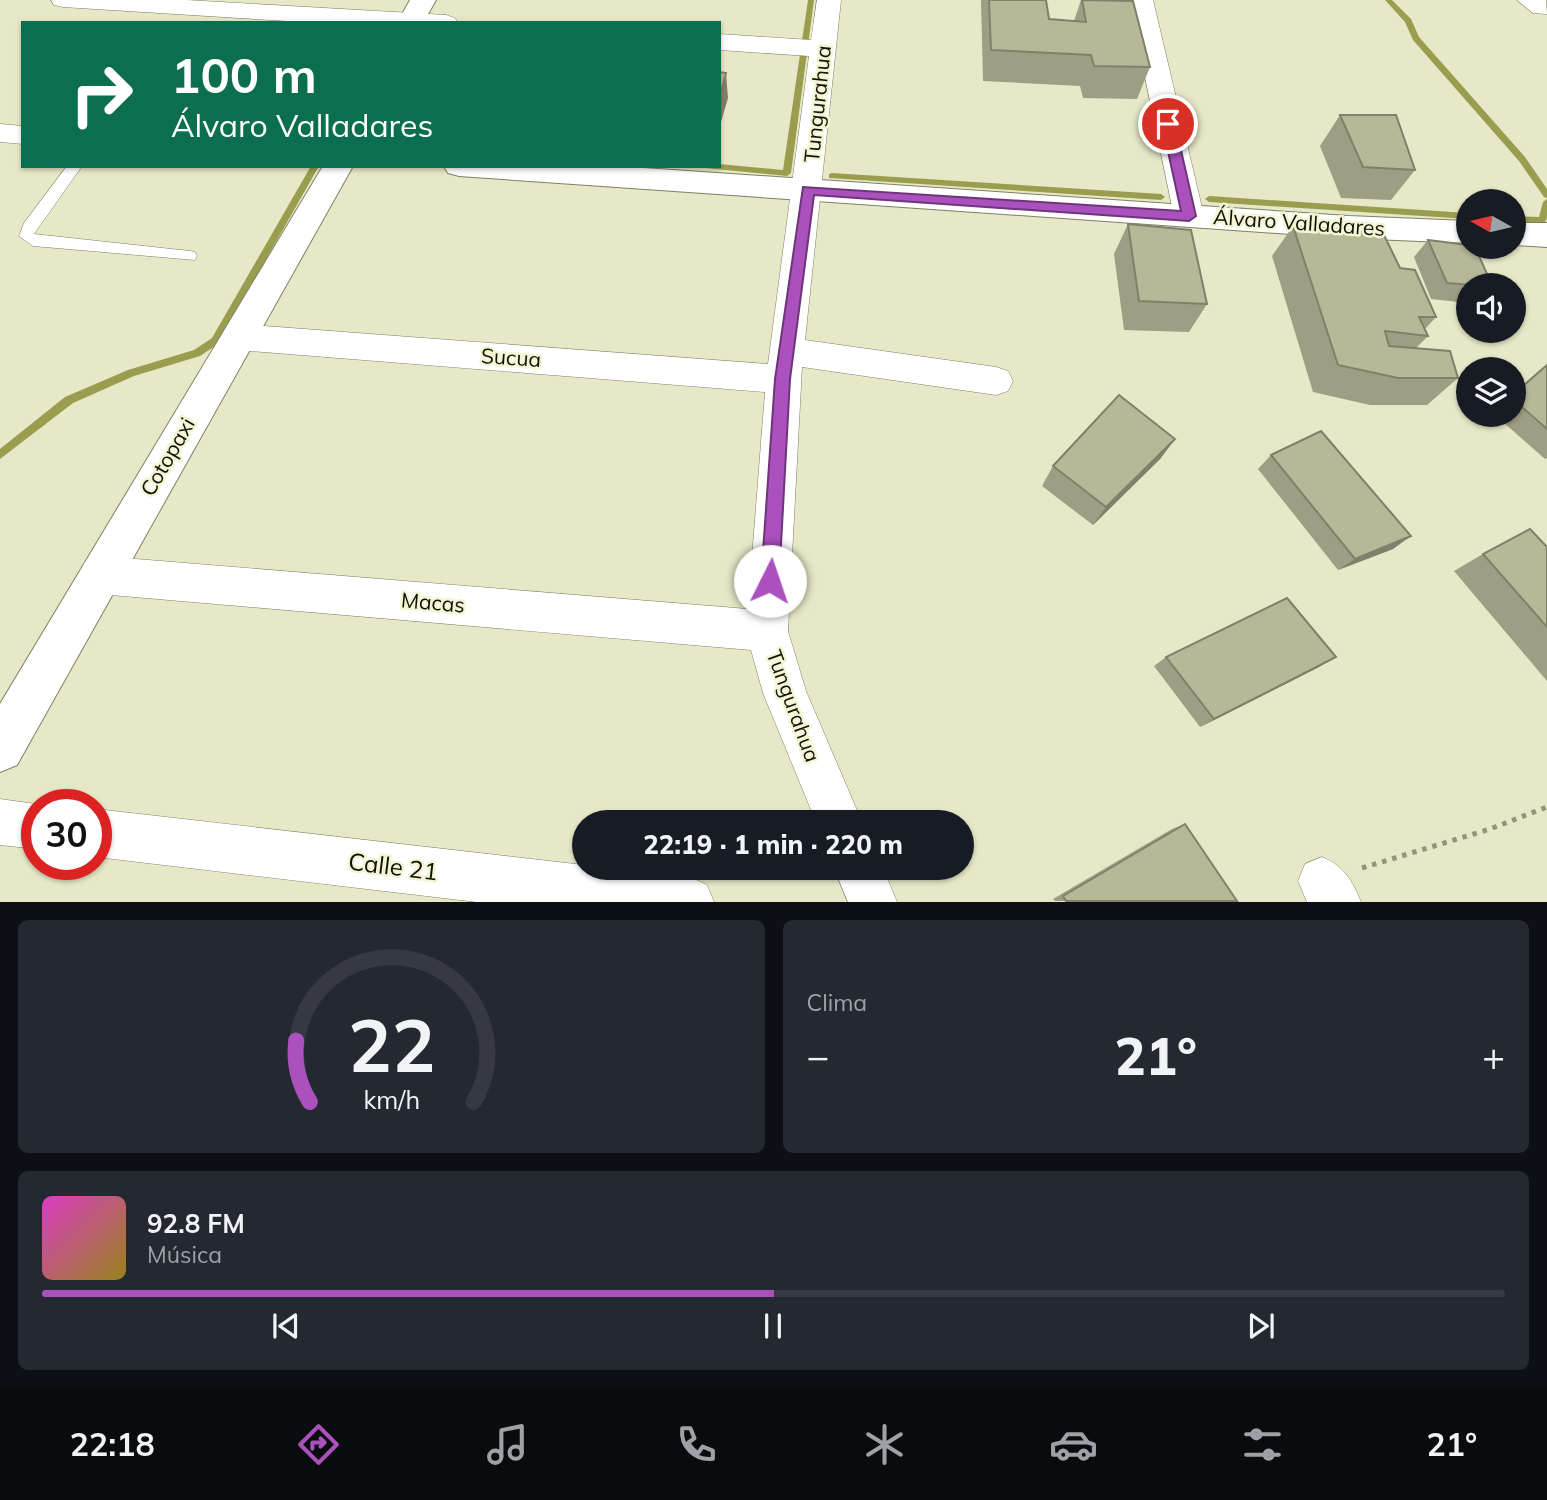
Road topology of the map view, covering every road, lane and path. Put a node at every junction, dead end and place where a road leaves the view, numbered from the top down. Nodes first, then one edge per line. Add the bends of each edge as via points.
1 (63, 0) edge
2 (829, 0) edge
3 (1141, 0) edge
4 (414, 14) edge
5 (439, 21) edge
6 (721, 42) edge
7 (822, 49) junction
8 (0, 133) edge
9 (21, 135) edge
10 (74, 168) edge
11 (337, 168) edge
12 (488, 168) edge
13 (808, 190) junction
14 (1189, 216) junction
15 (1456, 231) edge
16 (1526, 234) edge
17 (1547, 235) edge
18 (190, 256) dead end
19 (238, 337) junction
20 (785, 365) junction
21 (996, 381) dead end
22 (99, 575) junction
23 (767, 631) junction
24 (0, 748) edge
25 (1547, 807) edge
26 (834, 810) edge
27 (0, 822) edge
28 (21, 824) edge
29 (112, 835) edge
30 (864, 880) edge
31 (1330, 891) edge
32 (691, 901) edge
33 (873, 901) edge

1 - 4 street
2 - 7 street, Tungurahua
3 - 14 street
4 - 5 street
6 - 7 street
7 - 13 street, Tungurahua
8 - 9 street
10 - 18 lane via 26,236 33,241
11 - 19 street, Cotopaxi
12 - 13 street, Álvaro Valladares
13 - 14 street, Álvaro Valladares
13 - 20 street, Tungurahua
14 - 15 street, Álvaro Valladares
16 - 17 street
19 - 20 street, Sucua
19 - 22 street, Cotopaxi
20 - 21 street, Sucua
20 - 23 street, Tungurahua
22 - 23 street, Macas
22 - 24 street, Cotopaxi
23 - 26 street, Tungurahua via 785,693
25 - 31 path
27 - 28 street
29 - 32 street, Calle 21
30 - 33 street

